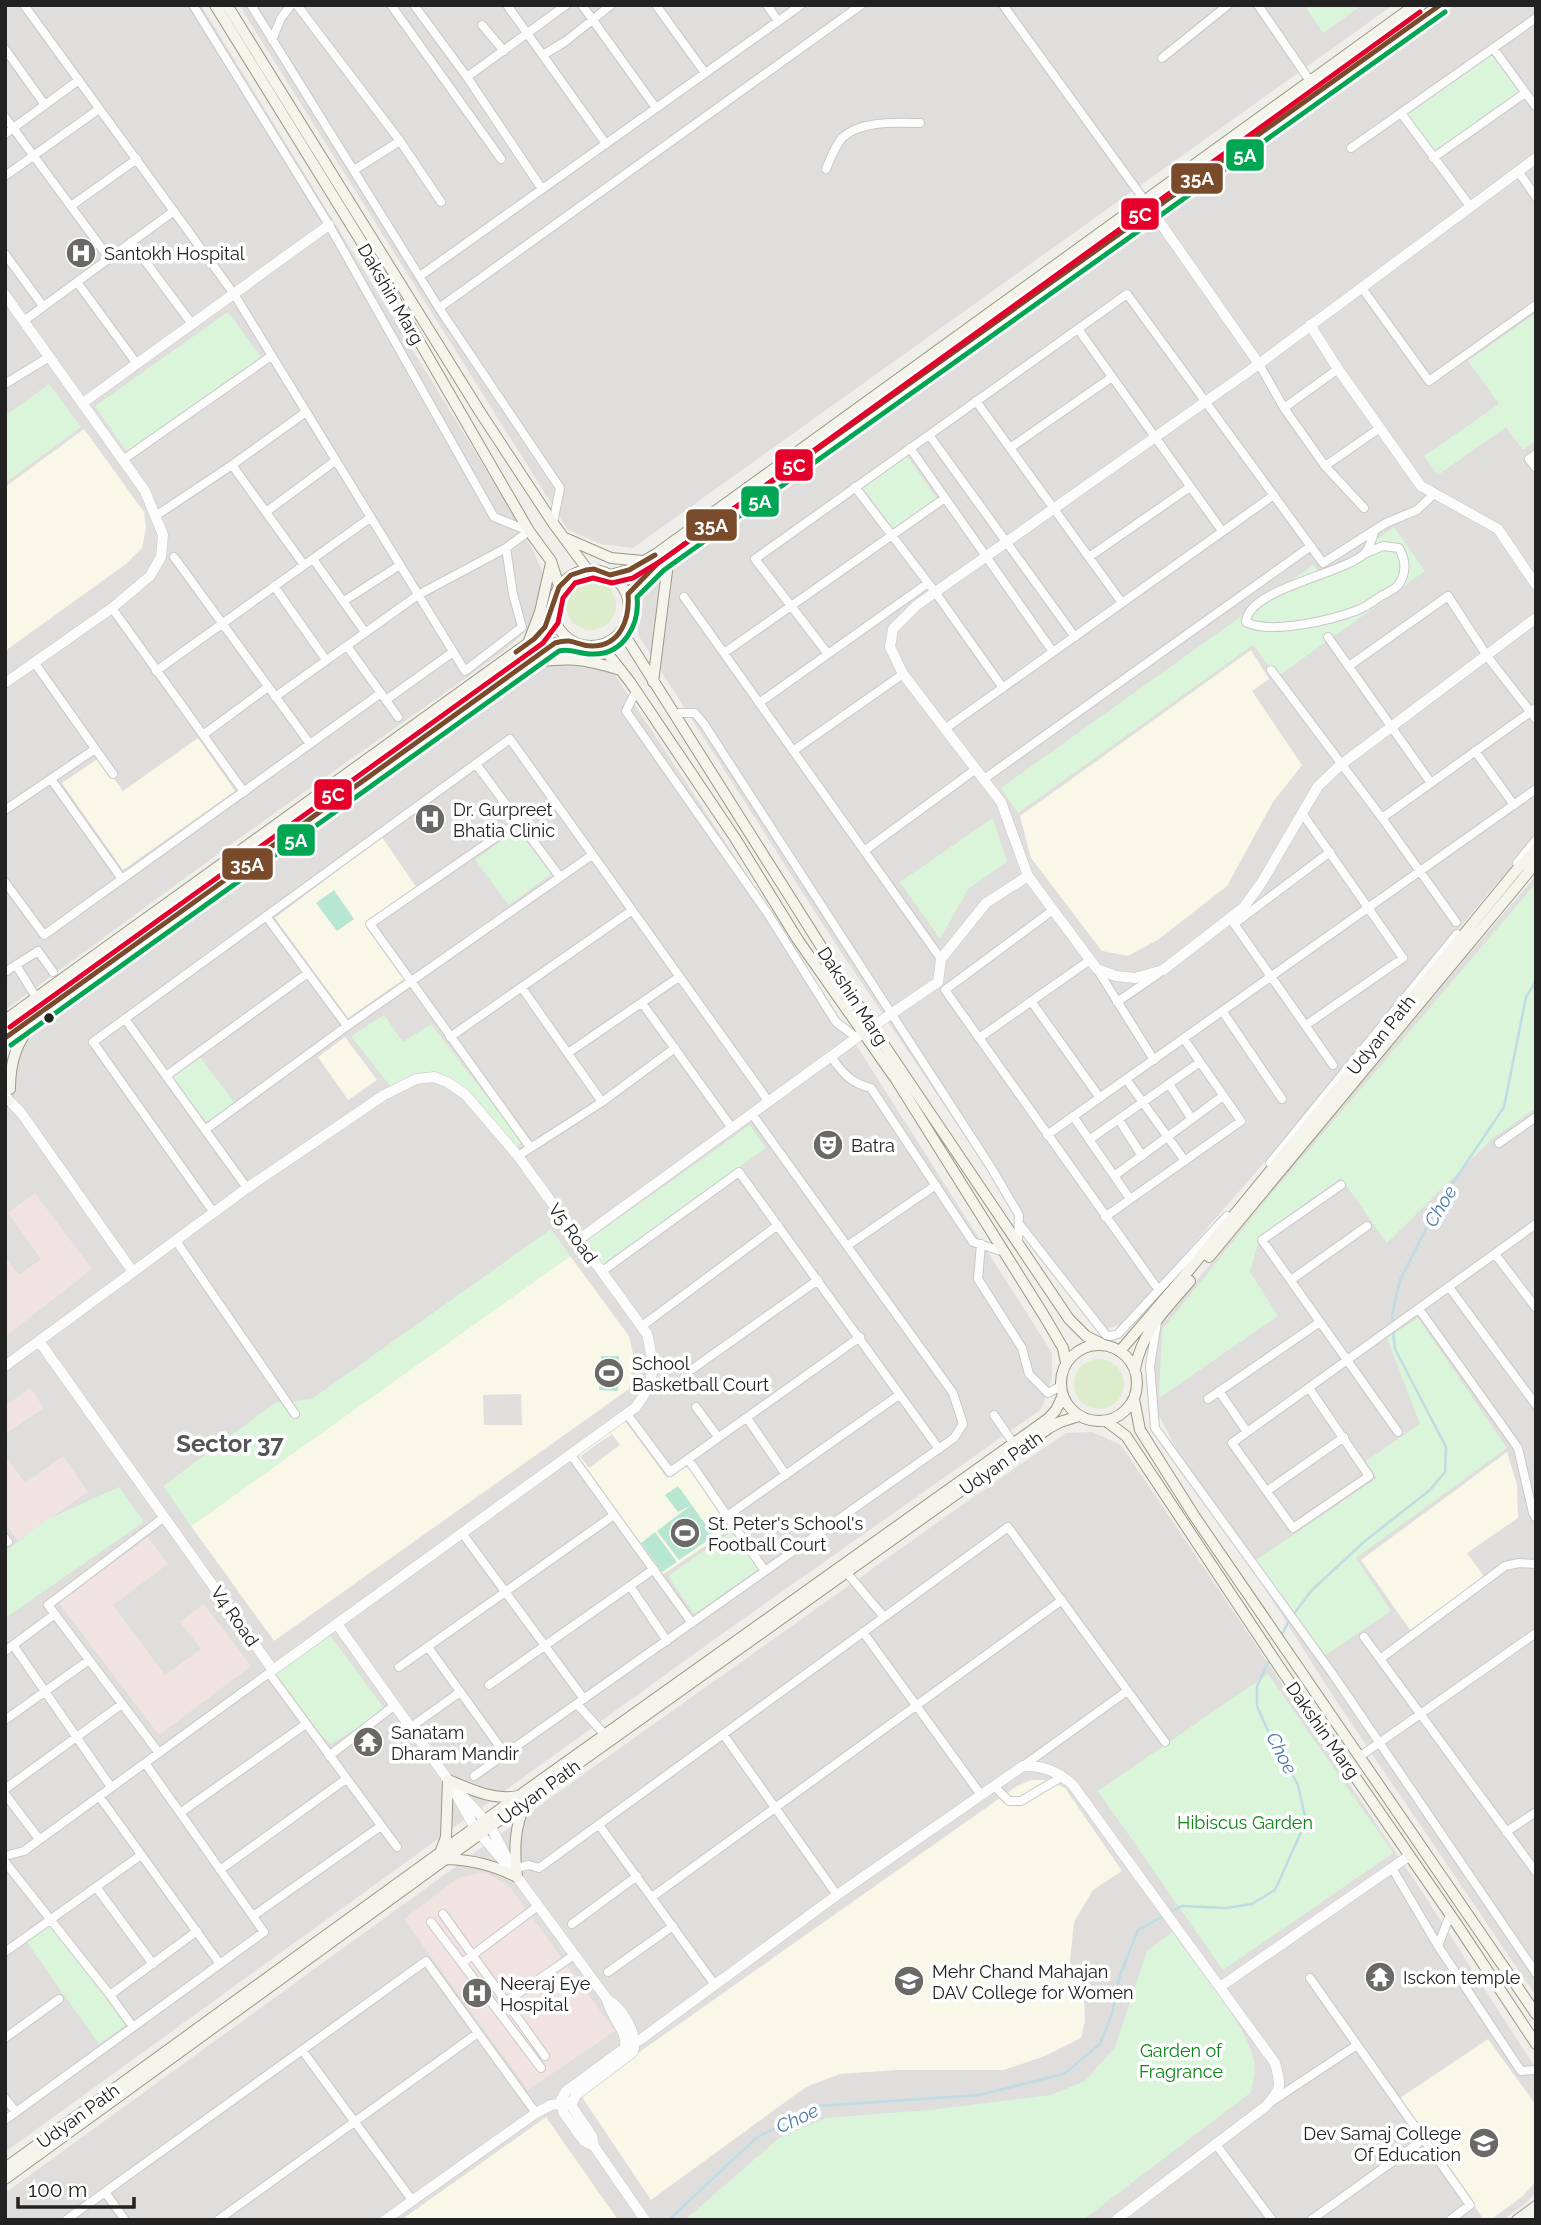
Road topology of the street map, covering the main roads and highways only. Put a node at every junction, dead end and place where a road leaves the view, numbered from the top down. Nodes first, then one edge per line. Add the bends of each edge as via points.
1 (215, 5) edge
2 (227, 5) edge
3 (1415, 5) edge
4 (1440, 5) edge
5 (1149, 206) junction
6 (563, 537) junction
7 (669, 555) junction
8 (551, 561) junction
9 (645, 561) junction
10 (587, 569) junction
11 (610, 575) junction
12 (559, 586) junction
13 (628, 594) junction
14 (553, 612) junction
15 (622, 631) junction
16 (569, 639) junction
17 (528, 644) junction
18 (601, 645) junction
19 (525, 663) junction
20 (621, 670) junction
21 (653, 682) junction
22 (1536, 849) edge
23 (1536, 863) edge
24 (42, 1009) junction
25 (5, 1020) edge
26 (864, 1032) junction
27 (5, 1038) edge
28 (7, 1093) edge
29 (1104, 1345) junction
30 (1119, 1350) junction
31 (1066, 1363) junction
32 (1135, 1369) junction
33 (1062, 1390) junction
34 (1134, 1399) junction
35 (1079, 1416) junction
36 (1106, 1421) junction
37 (523, 1798) junction
38 (443, 1856) junction
39 (1536, 2014) edge
40 (1536, 2044) edge
41 (5, 2168) edge
42 (5, 2179) edge
43 (1536, 2206) edge
44 (1517, 2220) edge

1 - 8 main road, Dakshin Marg
2 - 6 main road, Dakshin Marg
3 - 5 main road
4 - 5 main road
5 - 7 main road
5 - 9 main road
6 - 9 main road via 621,561
6 - 10 main road, Dakshin Marg
7 - 13 main road
7 - 21 main road
8 - 12 main road, Dakshin Marg
8 - 17 main road
9 - 11 main road
10 - 11 main road
10 - 12 main road
11 - 13 main road
12 - 14 main road
13 - 15 main road via 630,613
14 - 16 main road via 556,625
14 - 17 main road
15 - 18 main road
15 - 21 main road, Dakshin Marg
16 - 18 main road via 581,645
16 - 19 main road
17 - 25 main road
18 - 20 main road, Dakshin Marg
19 - 20 main road via 583,659
19 - 24 main road
20 - 26 main road, Dakshin Marg via 798,940
21 - 26 main road, Dakshin Marg
22 - 30 main road, Udyan Path
23 - 32 main road, Udyan Path via 1158,1320 1139,1348
24 - 27 main road
24 - 28 main road via 14,1051
26 - 29 main road, Dakshin Marg via 1069,1319 1086,1336
26 - 31 main road, Dakshin Marg via 1063,1348
29 - 30 main road
29 - 31 main road via 1080,1350
30 - 32 main road
31 - 33 main road
32 - 34 main road
33 - 35 main road
33 - 37 main road, Udyan Path via 1049,1418
34 - 36 main road via 1127,1409
34 - 39 main road, Dakshin Marg via 1140,1430 1235,1578
35 - 36 main road
35 - 37 main road, Udyan Path via 1049,1429
36 - 40 main road, Dakshin Marg via 1126,1436
37 - 38 main road, Udyan Path
37 - 38 main road via 516,1835 517,1873
37 - 38 main road via 473,1791 448,1780
38 - 41 main road, Udyan Path
38 - 42 main road, Udyan Path
43 - 44 main road

